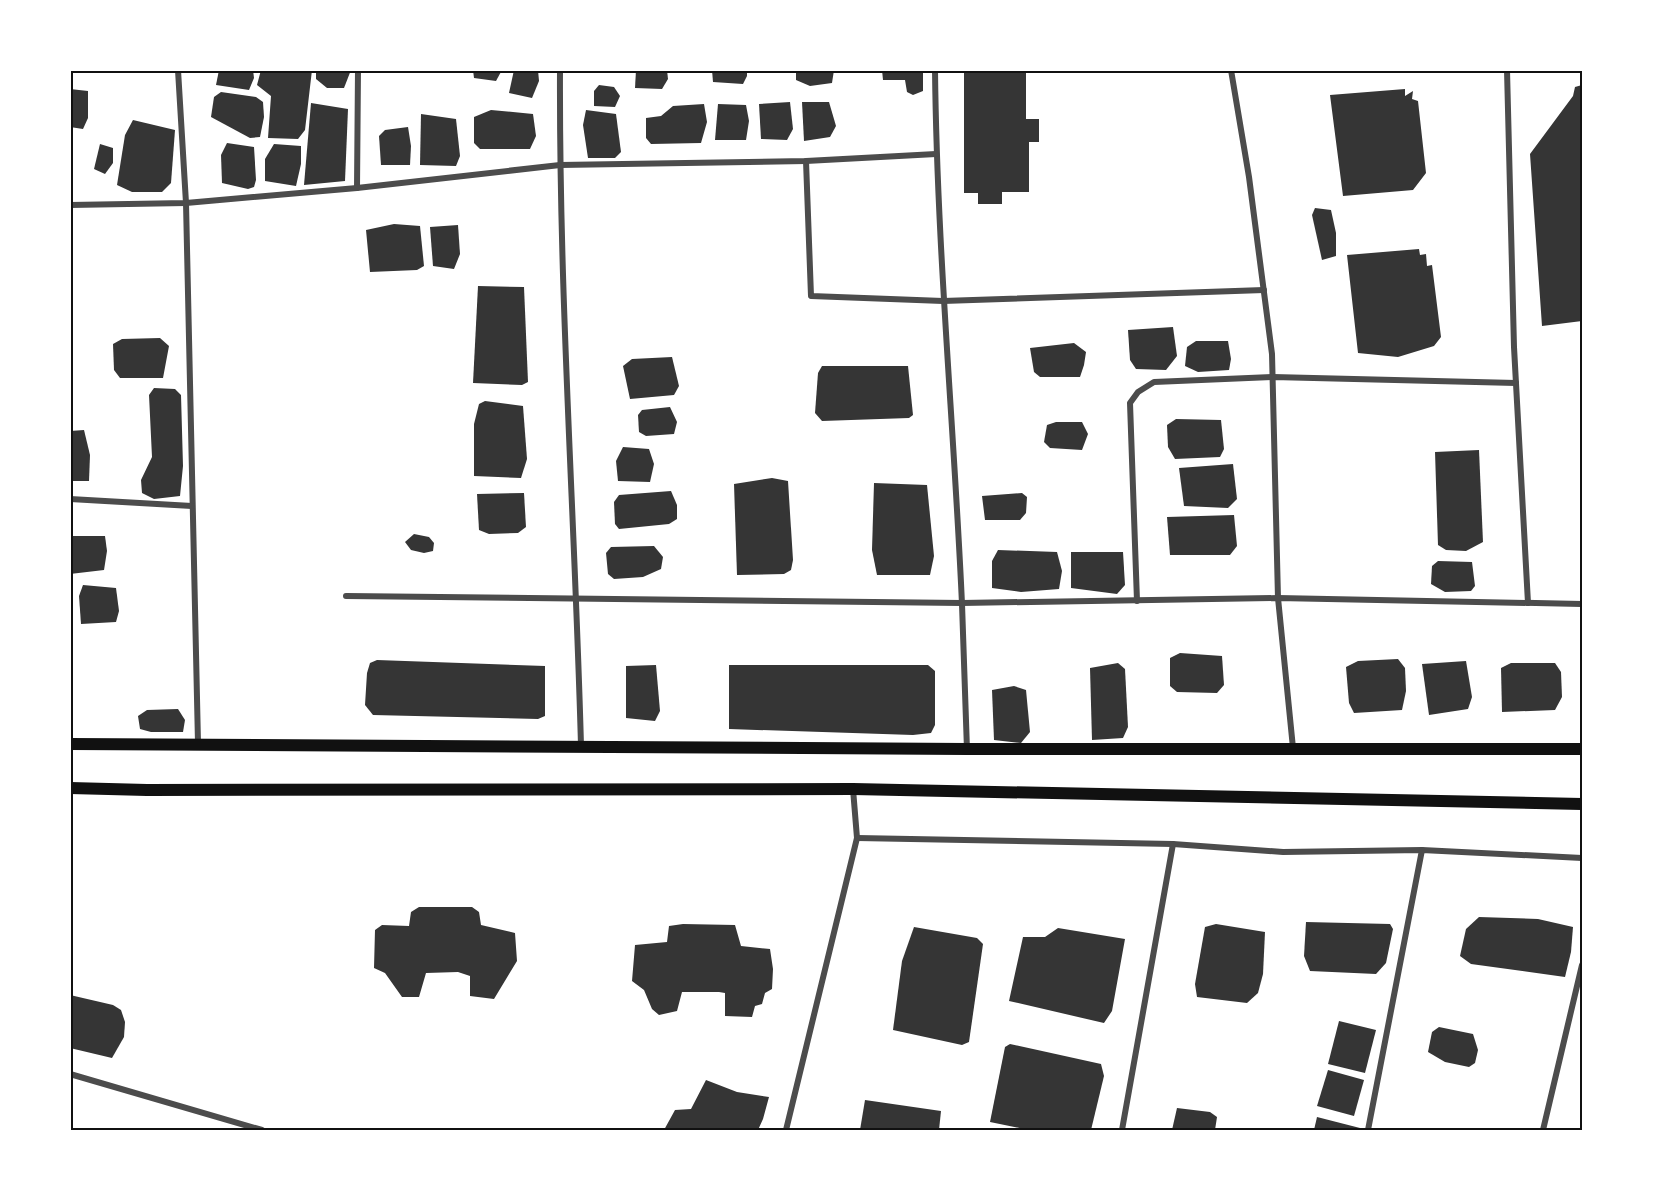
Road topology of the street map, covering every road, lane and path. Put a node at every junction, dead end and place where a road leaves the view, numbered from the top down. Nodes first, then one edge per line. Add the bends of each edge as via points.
1 (178, 70) edge
2 (358, 70) edge
3 (560, 70) edge
4 (935, 70) edge
5 (1231, 70) edge
6 (1507, 70) edge
7 (936, 154) junction
8 (806, 161) junction
9 (560, 165) junction
10 (357, 188) junction
11 (186, 203) junction
12 (70, 205) edge
13 (1264, 290) junction
14 (943, 301) junction
15 (1273, 377) junction
16 (1516, 382) junction
17 (70, 499) edge
18 (192, 506) junction
19 (346, 596) dead end
20 (1278, 598) junction
21 (577, 599) junction
22 (1137, 601) junction
23 (962, 603) junction
24 (1528, 603) junction
25 (1582, 604) edge
26 (198, 743) junction
27 (70, 744) edge
28 (581, 746) junction
29 (967, 749) junction
30 (1293, 749) junction
31 (1582, 749) edge
32 (70, 788) edge
33 (853, 789) junction
34 (1582, 804) edge
35 (857, 838) junction
36 (1173, 844) junction
37 (1422, 850) junction
38 (1582, 858) edge
39 (1582, 965) edge
40 (70, 1074) edge
41 (262, 1131) edge
42 (786, 1131) edge
43 (1122, 1131) edge
44 (1368, 1131) edge
45 (1544, 1131) edge

1 - 11 street
2 - 10 street
3 - 9 street
4 - 7 street
5 - 13 street
6 - 16 street
7 - 8 street
7 - 14 street
8 - 9 street
8 - 14 street via 811,296
9 - 10 street
9 - 21 street
10 - 11 street
11 - 12 street
11 - 18 street
13 - 14 street
13 - 15 street
14 - 23 street
15 - 16 street
15 - 20 street
15 - 22 street via 1154,382 1138,392 1130,403
16 - 24 street
17 - 18 street
18 - 26 street
19 - 21 street
20 - 22 street
20 - 24 street
20 - 30 street
21 - 23 street
21 - 28 street
22 - 23 street
23 - 29 street
24 - 25 street
26 - 27 main road
26 - 28 main road
28 - 29 main road
29 - 30 main road
30 - 31 main road
32 - 33 main road
33 - 34 main road
33 - 35 street
35 - 36 street
35 - 42 street
36 - 37 street via 1282,852
36 - 43 street
37 - 38 street
37 - 44 street
39 - 45 street
40 - 41 street

